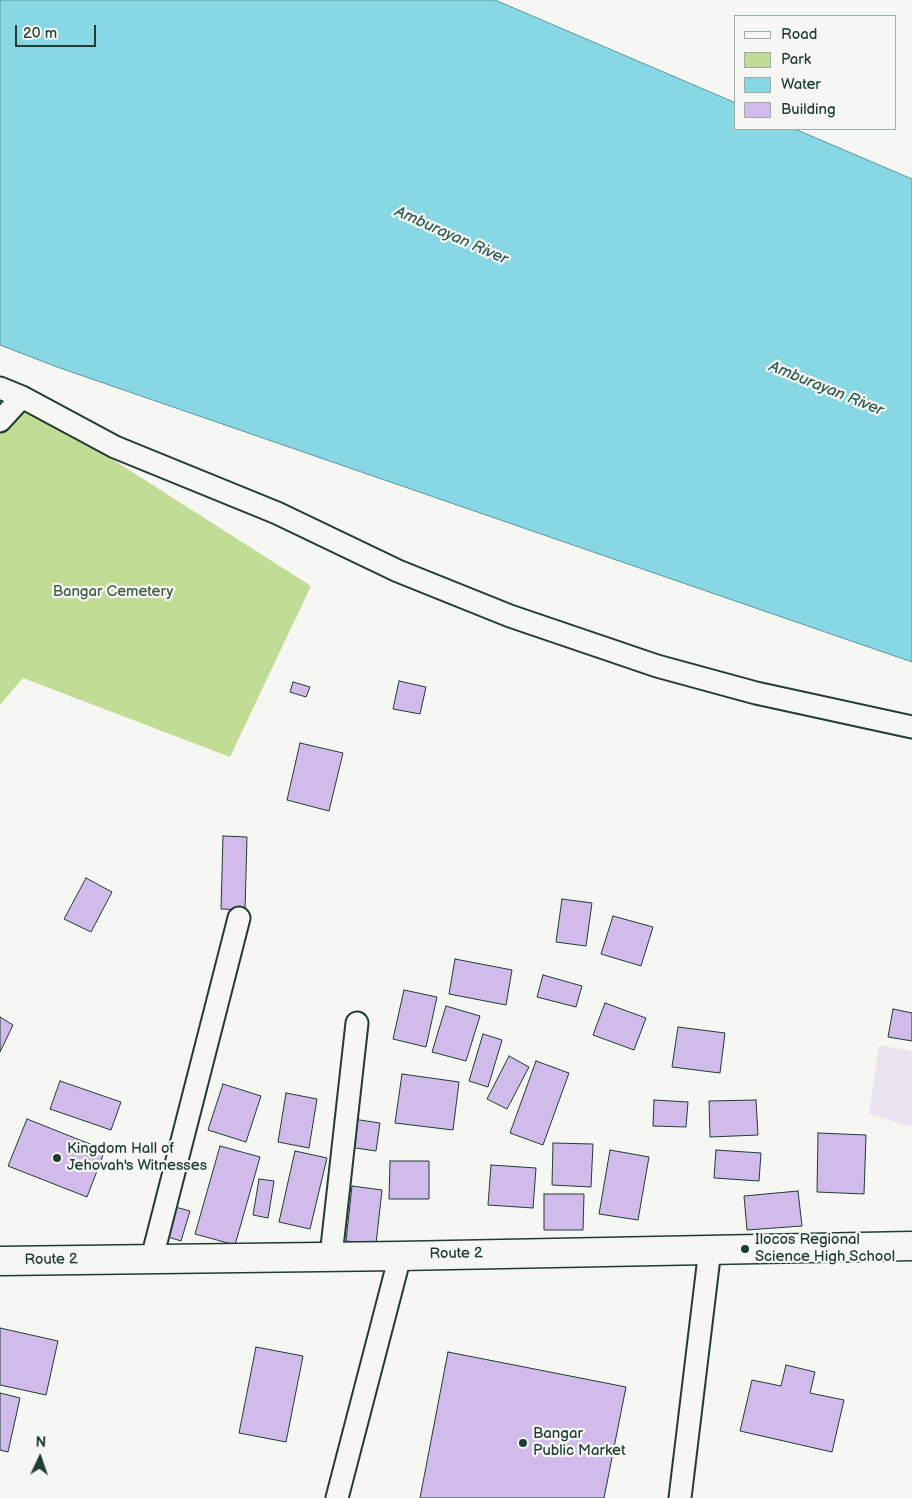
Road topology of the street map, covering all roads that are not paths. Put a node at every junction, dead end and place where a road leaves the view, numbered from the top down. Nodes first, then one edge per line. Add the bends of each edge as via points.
1 (0, 388) edge
2 (22, 397) junction
3 (0, 421) edge
4 (912, 727) edge
5 (239, 918) dead end
6 (357, 1023) dead end
7 (912, 1246) edge
8 (710, 1249) junction
9 (331, 1256) junction
10 (400, 1256) junction
11 (152, 1258) junction
12 (0, 1261) edge
13 (337, 1498) edge
14 (680, 1498) edge

1 - 2 street
2 - 3 street
2 - 4 street via 115,447 277,513 398,571 510,616 666,668 756,693
5 - 11 street
6 - 9 street
7 - 8 highway, Route 2
8 - 10 highway, Route 2
8 - 14 street
9 - 10 highway, Route 2
9 - 11 highway, Route 2
10 - 13 street
11 - 12 highway, Route 2

